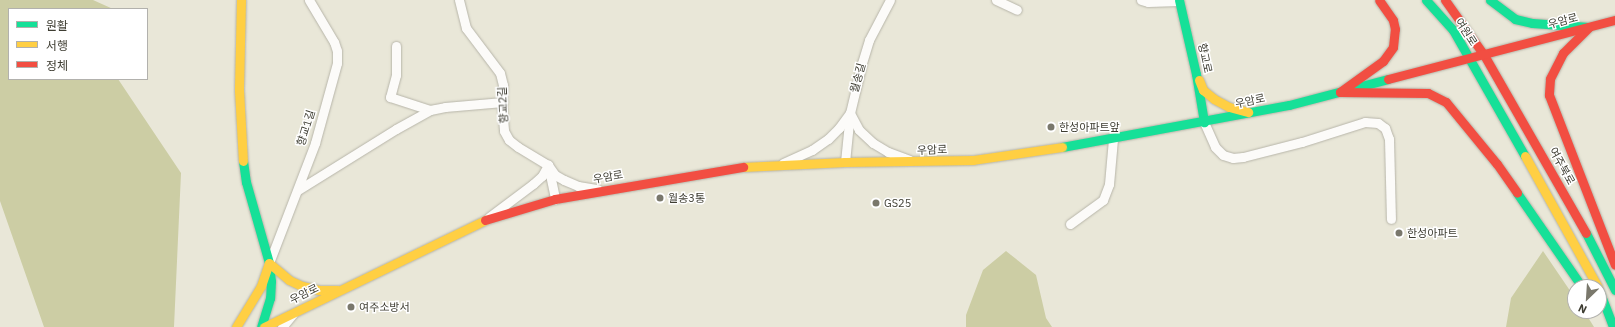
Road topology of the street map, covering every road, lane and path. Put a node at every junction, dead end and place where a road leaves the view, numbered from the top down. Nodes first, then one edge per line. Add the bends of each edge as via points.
1 (240, 0) edge
2 (309, 0) edge
3 (459, 0) edge
4 (890, 0) edge
5 (996, 0) edge
6 (1141, 0) edge
7 (1179, 0) edge
8 (1379, 0) edge
9 (1426, 0) edge
10 (1445, 0) edge
11 (1490, 0) edge
12 (1017, 10) dead end
13 (1615, 20) edge
14 (1589, 27) junction
15 (396, 46) dead end
16 (1484, 55) junction
17 (1468, 59) junction
18 (1196, 74) junction
19 (1340, 92) junction
20 (503, 102) junction
21 (430, 110) junction
22 (850, 112) junction
23 (1252, 112) junction
24 (1204, 122) junction
25 (1113, 139) junction
26 (844, 162) junction
27 (917, 162) junction
28 (780, 164) junction
29 (548, 165) junction
30 (298, 190) junction
31 (603, 190) junction
32 (555, 199) junction
33 (1391, 218) dead end
34 (485, 220) junction
35 (1070, 224) dead end
36 (269, 264) junction
37 (1615, 266) edge
38 (1576, 279) edge
39 (1594, 279) edge
40 (340, 290) junction
41 (1615, 290) edge
42 (1607, 310) edge
43 (295, 312) junction
44 (236, 327) edge
45 (261, 327) edge
46 (264, 327) edge
47 (282, 327) edge
48 (1614, 327) edge

1 - 36 main road, 향교1길 via 239,90 242,154 246,182
2 - 30 street, 향교1길 via 337,51 333,82
3 - 20 street, 향교2길 via 466,28 500,73
4 - 22 street, 월송길 via 869,40
5 - 12 street
6 - 7 street
7 - 18 main road, 향교로
8 - 19 main road via 1393,20 1393,47 1384,61
9 - 17 main road, 여원로 via 1452,30
10 - 16 main road, 여원로
11 - 14 main road via 1515,19 1532,24
13 - 14 main road, 우암로
14 - 16 main road, 우암로
14 - 37 main road via 1563,53 1550,80 1549,95
15 - 21 street via 396,75 390,98
16 - 17 main road, 우암로
16 - 41 main road, 여주북로 via 1597,252
17 - 19 main road, 우암로
17 - 39 main road via 1493,98
18 - 23 main road via 1203,90 1214,99 1229,107
18 - 24 main road, 향교로
19 - 23 main road, 우암로
19 - 38 main road via 1428,93 1446,102 1497,164
20 - 21 street
20 - 29 street, 향교2길 via 504,131 509,140
21 - 30 street
22 - 26 street, 월송길
22 - 27 street via 859,130 873,143 888,152
22 - 28 street via 828,139 812,150
23 - 24 main road, 우암로
24 - 25 main road, 우암로
24 - 33 street via 1215,147 1223,155 1233,158 1302,142 1366,122 1378,123 1385,128 1389,139
25 - 27 main road, 우암로 via 973,160
25 - 35 street via 1109,184 1103,200
26 - 27 main road, 우암로
26 - 28 main road, 우암로
28 - 31 main road, 우암로 via 737,167
29 - 31 street, 향교2길 via 564,180 578,186
29 - 32 street
29 - 34 street via 542,176 533,184
30 - 36 street, 향교1길
31 - 32 main road, 우암로
32 - 34 main road, 우암로
34 - 40 main road, 우암로
36 - 40 main road via 289,280 302,286 320,290
36 - 44 main road via 261,286
36 - 45 main road, 향교1길 via 270,298
40 - 43 main road, 우암로
42 - 48 main road
43 - 46 main road, 우암로
43 - 47 street

